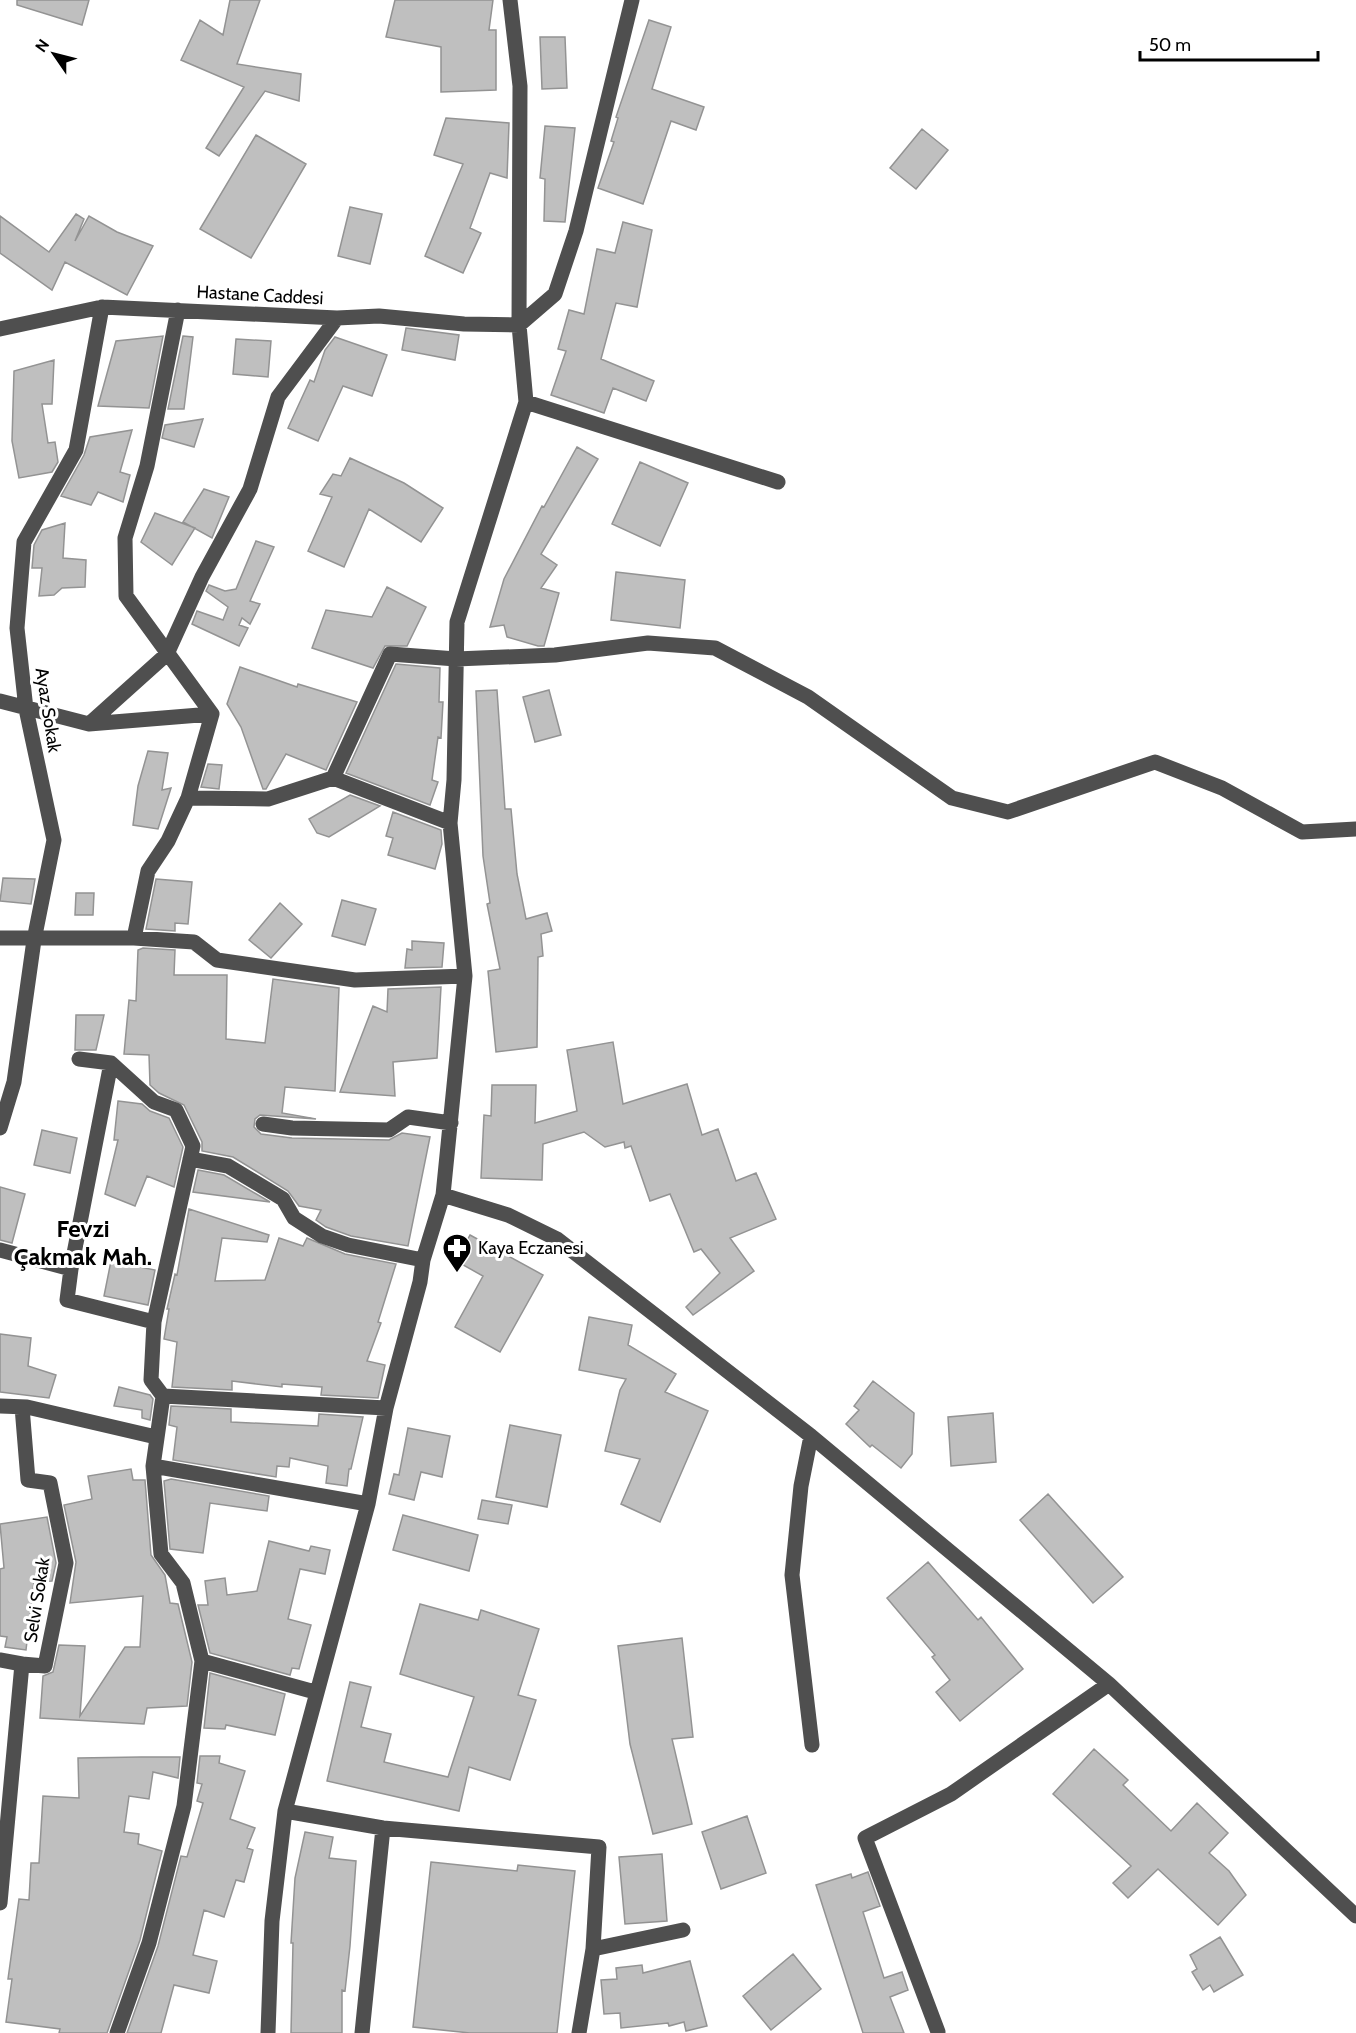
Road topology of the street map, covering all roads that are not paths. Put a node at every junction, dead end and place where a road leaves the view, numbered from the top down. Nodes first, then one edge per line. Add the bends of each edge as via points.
1 (510, 0) edge
2 (632, 0) edge
3 (102, 307) junction
4 (177, 310) junction
5 (337, 318) junction
6 (519, 325) junction
7 (0, 329) edge
8 (526, 402) junction
9 (778, 482) dead end
10 (167, 654) junction
11 (456, 660) junction
12 (0, 701) edge
13 (26, 709) junction
14 (212, 714) junction
15 (89, 724) junction
16 (333, 778) junction
17 (188, 798) junction
18 (450, 823) junction
19 (1356, 829) edge
20 (0, 938) edge
21 (134, 938) junction
22 (34, 940) junction
23 (465, 976) junction
24 (79, 1059) dead end
25 (111, 1063) junction
26 (451, 1123) junction
27 (263, 1124) dead end
28 (0, 1128) edge
29 (190, 1159) junction
30 (442, 1195) junction
31 (0, 1250) edge
32 (423, 1260) junction
33 (71, 1269) junction
34 (154, 1322) junction
35 (163, 1396) junction
36 (0, 1406) edge
37 (22, 1407) junction
38 (386, 1408) junction
39 (811, 1436) junction
40 (156, 1437) junction
41 (153, 1466) junction
42 (368, 1504) junction
43 (0, 1660) edge
44 (202, 1661) junction
45 (22, 1664) junction
46 (1109, 1684) junction
47 (315, 1692) junction
48 (812, 1745) dead end
49 (285, 1811) junction
50 (383, 1828) junction
51 (0, 1903) edge
52 (1356, 1916) edge
53 (683, 1930) dead end
54 (593, 1949) junction
55 (938, 2032) edge
56 (117, 2033) edge
57 (268, 2033) edge
58 (362, 2033) edge
59 (579, 2033) edge

1 - 6 street via 520,86
2 - 6 street via 576,231 555,294
3 - 4 street, Hastane Caddesi
3 - 7 street, Hastane Caddesi
3 - 13 street, Ayaz Sokak via 76,450 24,542 17,628
4 - 5 street, Hastane Caddesi
4 - 10 street via 147,466 125,538 126,596
5 - 6 street, Hastane Caddesi via 380,316
5 - 10 street via 278,397 250,489
6 - 8 street
8 - 9 street
8 - 11 street via 457,622
10 - 14 street
10 - 15 street
11 - 16 street via 390,654
11 - 18 street
11 - 19 street via 555,655 648,643 715,648 808,697 952,798 1008,812 1155,762 1222,788 1302,832
12 - 13 street
13 - 15 street
13 - 22 street, Ayaz Sokak via 54,840
14 - 15 street
14 - 17 street
16 - 17 street via 268,799
16 - 18 street
17 - 21 street via 168,841 148,871
18 - 23 street
20 - 22 street
21 - 22 street
21 - 23 street via 194,942 217,960 355,980
22 - 28 street, Ayaz Sokak via 14,1082
23 - 26 street
24 - 25 street
25 - 29 street via 154,1102 176,1110 193,1146
25 - 33 street
26 - 27 street via 408,1117 389,1130
26 - 30 street
29 - 32 street via 228,1166 283,1199 294,1218 322,1236
29 - 34 street
30 - 32 street
30 - 39 street via 508,1215 557,1239
31 - 33 street
32 - 38 street
33 - 34 street via 68,1300
34 - 35 street via 151,1380
35 - 38 street
35 - 40 street
36 - 37 street
37 - 40 street
37 - 45 street, Selvi Sokak via 28,1480 50,1483 66,1563 45,1666
38 - 42 street
39 - 46 street
39 - 48 street via 801,1486 792,1575
40 - 41 street
41 - 42 street
41 - 44 street via 161,1554 183,1583
42 - 47 street
43 - 45 street
44 - 47 street
44 - 56 street via 184,1806 149,1943
45 - 51 street, Selvi Sokak
46 - 52 street
46 - 55 street via 951,1794 865,1839
47 - 49 street
49 - 50 street
49 - 57 street via 272,1921
50 - 54 street via 598,1847
50 - 58 street
53 - 54 street
54 - 59 street

